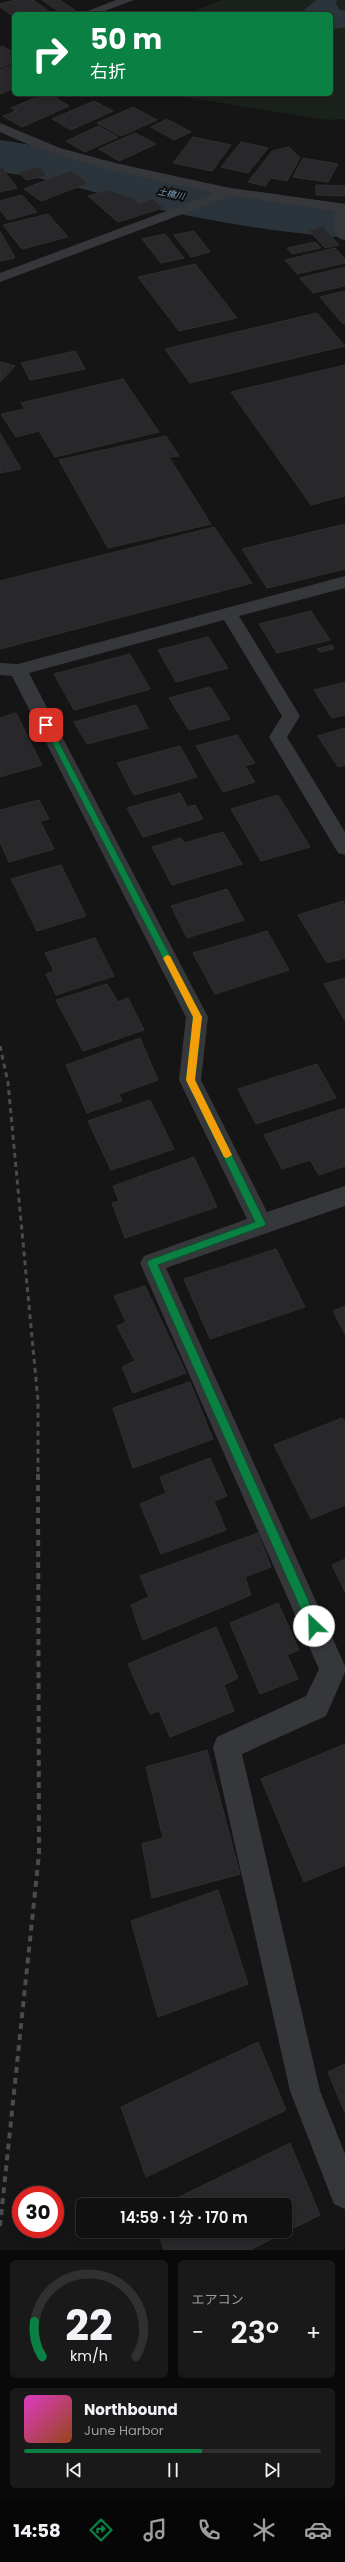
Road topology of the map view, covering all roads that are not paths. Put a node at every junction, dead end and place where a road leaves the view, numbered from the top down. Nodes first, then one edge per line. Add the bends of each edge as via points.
1 (128, 0) edge
2 (91, 12) dead end
3 (0, 127) edge
4 (230, 192) junction
5 (343, 208) edge
6 (345, 236) edge
7 (0, 278) edge
8 (345, 582) edge
9 (228, 613) junction
10 (9, 669) edge
11 (345, 848) edge
12 (345, 1196) edge
13 (261, 1224) junction
14 (345, 2193) edge

1 - 2 street
3 - 4 street via 27,141 74,158
4 - 5 street
4 - 7 street
5 - 6 street via 340,231
8 - 9 street
9 - 10 street
9 - 11 street via 291,716 278,737
10 - 13 street via 197,1017 190,1080
12 - 13 street
13 - 14 street via 152,1263 333,1669 316,1706 227,1747 305,2090

